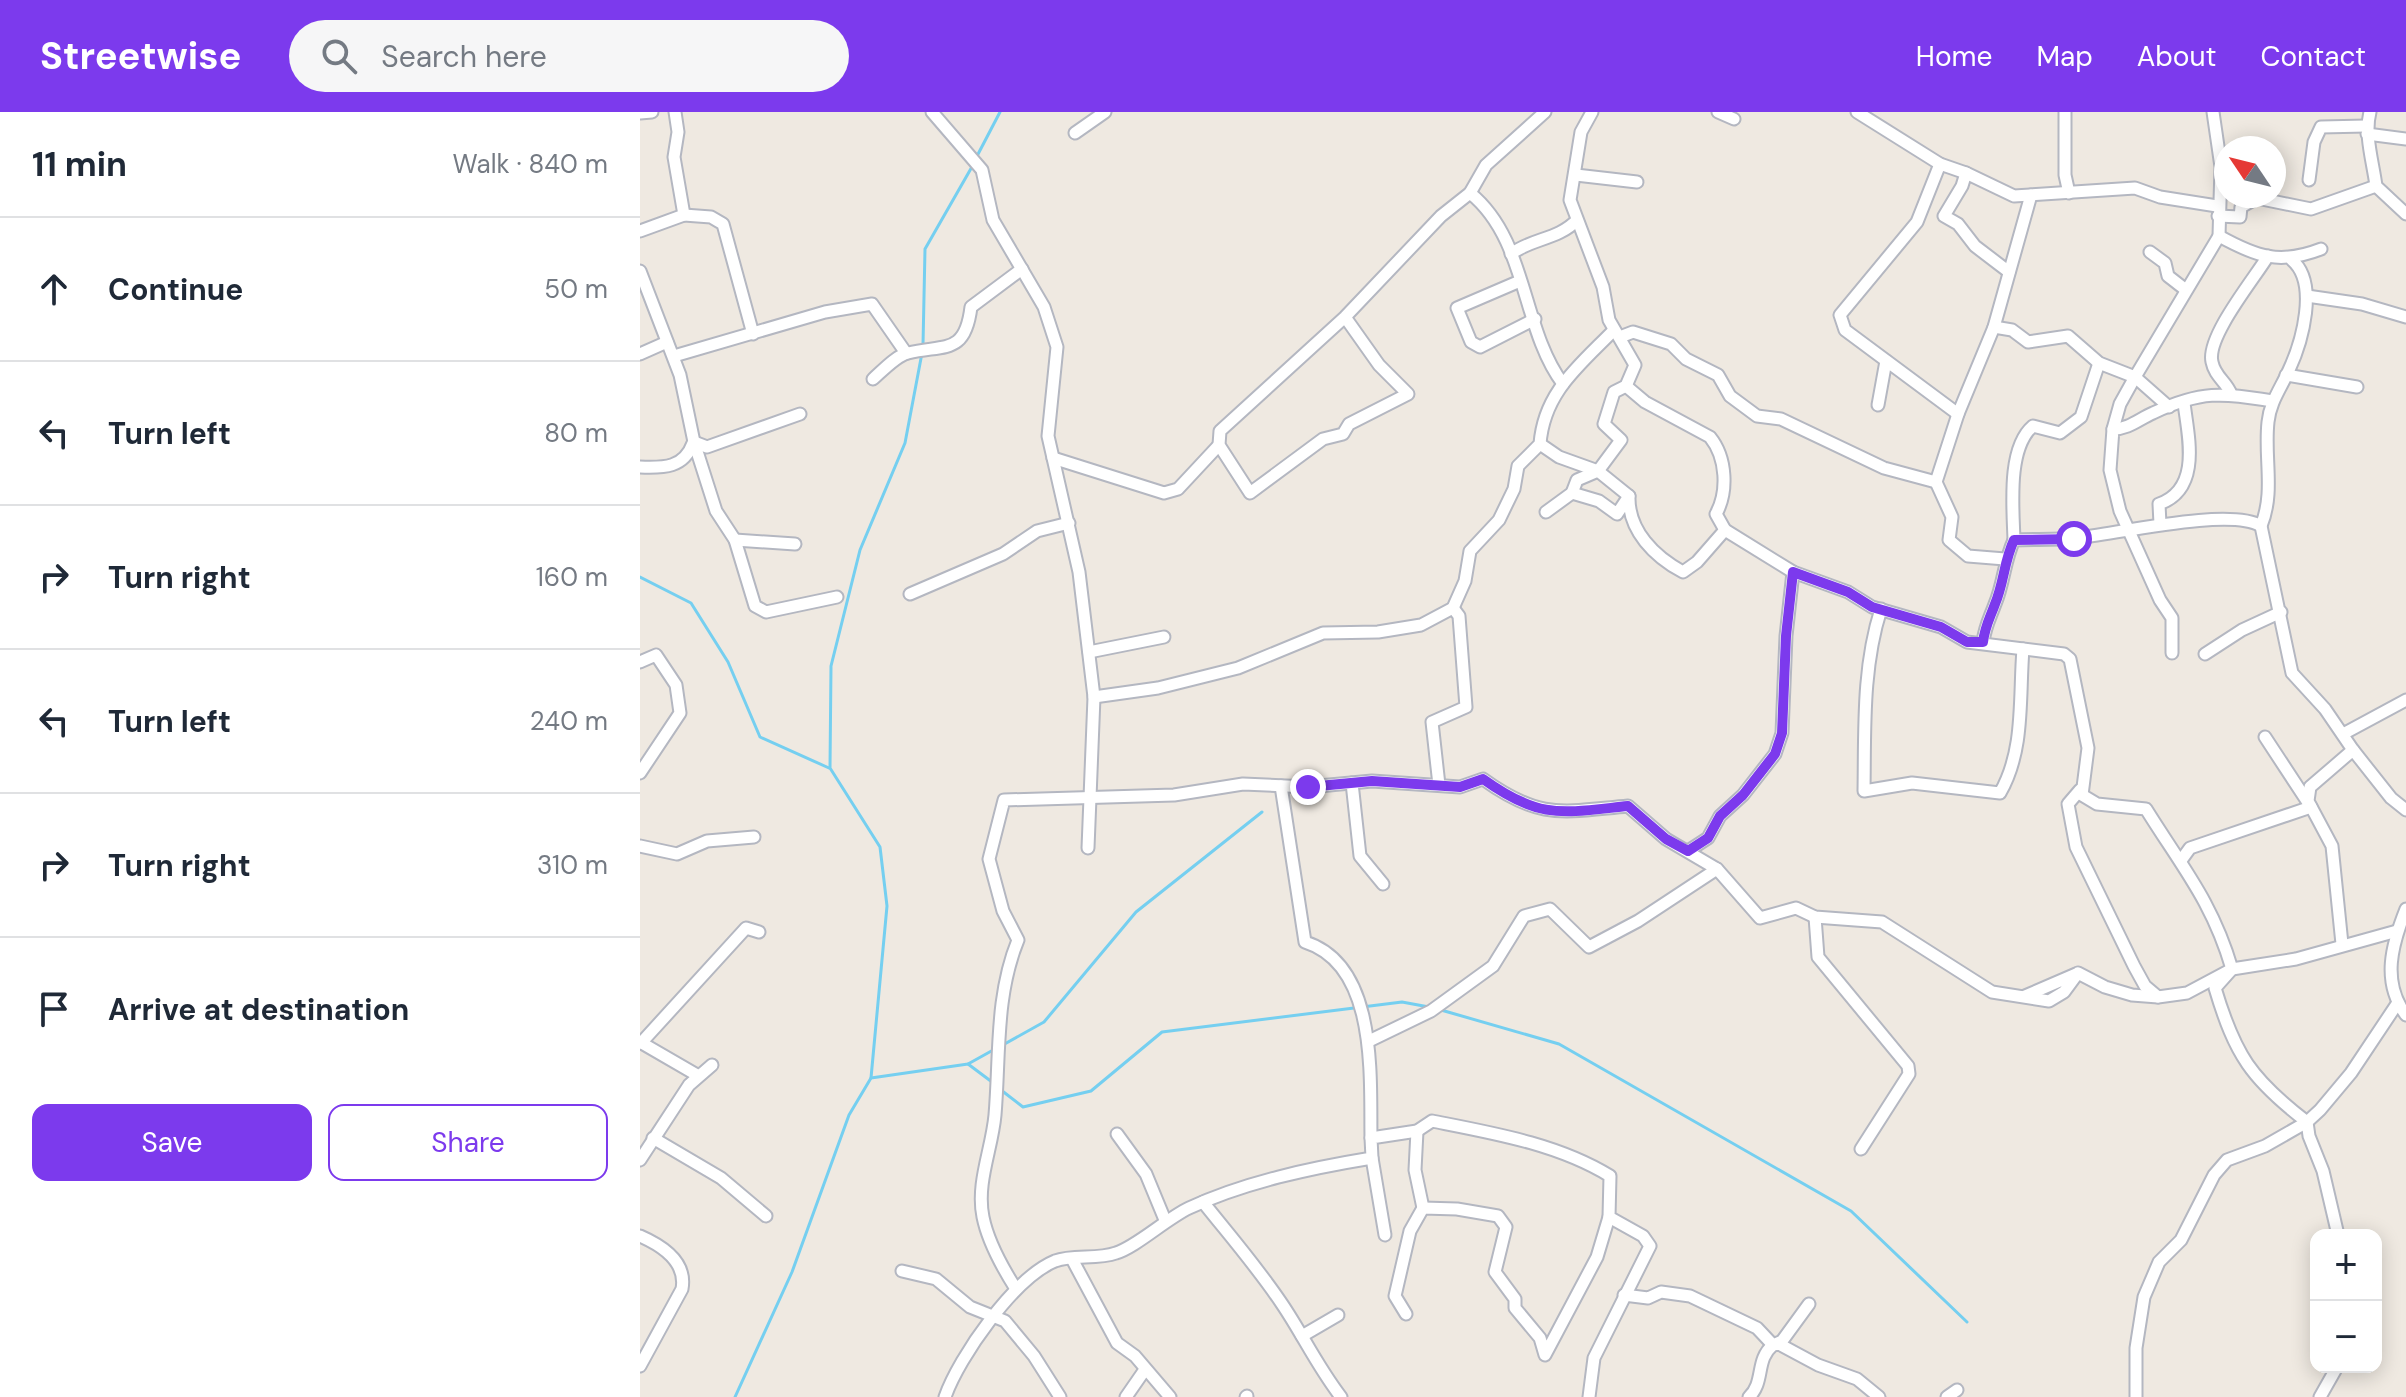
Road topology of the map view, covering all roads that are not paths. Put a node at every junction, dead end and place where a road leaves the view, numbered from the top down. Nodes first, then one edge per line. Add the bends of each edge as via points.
1 (652, 112) edge
2 (675, 112) edge
3 (932, 112) edge
4 (1105, 112) edge
5 (1545, 112) edge
6 (1592, 112) edge
7 (1718, 112) edge
8 (1857, 112) edge
9 (2065, 112) edge
10 (2213, 112) edge
11 (2370, 112) edge
12 (640, 113) edge
13 (1734, 119) dead end
14 (2367, 130) junction
15 (1075, 133) dead end
16 (2406, 139) edge
17 (1940, 164) junction
18 (1966, 173) junction
19 (1576, 175) junction
20 (2309, 180) dead end
21 (1637, 182) dead end
22 (2376, 186) junction
23 (1470, 193) junction
24 (2069, 193) junction
25 (2031, 195) junction
26 (2218, 211) junction
27 (2406, 214) edge
28 (684, 215) junction
29 (1577, 220) junction
30 (640, 231) edge
31 (2219, 236) junction
32 (2321, 249) dead end
33 (2150, 252) dead end
34 (1511, 254) junction
35 (2268, 256) junction
36 (2292, 260) junction
37 (1022, 269) junction
38 (640, 271) edge
39 (2009, 272) junction
40 (1520, 281) junction
41 (2186, 290) junction
42 (2307, 296) junction
43 (1345, 317) junction
44 (2406, 317) edge
45 (1535, 319) junction
46 (1994, 327) junction
47 (753, 334) junction
48 (1617, 334) junction
49 (667, 342) junction
50 (906, 353) junction
51 (640, 354) edge
52 (674, 356) junction
53 (1886, 361) junction
54 (2099, 363) junction
55 (2286, 375) junction
56 (2135, 377) junction
57 (873, 379) dead end
58 (1563, 384) junction
59 (1626, 386) junction
60 (2357, 387) dead end
61 (2231, 394) junction
62 (2273, 401) junction
63 (2184, 403) junction
64 (1878, 405) dead end
65 (2169, 407) junction
66 (800, 414) dead end
67 (1958, 414) junction
68 (2113, 429) junction
69 (694, 442) junction
70 (1540, 444) junction
71 (1219, 445) junction
72 (1053, 458) junction
73 (640, 467) edge
74 (1598, 471) junction
75 (1936, 482) junction
76 (1572, 493) junction
77 (1629, 496) junction
78 (1546, 512) dead end
79 (1069, 523) junction
80 (2160, 524) junction
81 (2261, 526) junction
82 (1725, 530) junction
83 (2129, 530) junction
84 (735, 540) junction
85 (2014, 540) junction
86 (795, 544) dead end
87 (2005, 559) junction
88 (1793, 572) junction
89 (910, 594) dead end
90 (837, 597) dead end
91 (1453, 608) junction
92 (1881, 609) junction
93 (2281, 612) junction
94 (1164, 637) dead end
95 (1983, 642) junction
96 (2023, 649) junction
97 (1089, 652) junction
98 (2172, 653) dead end
99 (2205, 654) dead end
100 (640, 662) edge
101 (1094, 697) junction
102 (2406, 700) edge
103 (2343, 734) junction
104 (2265, 737) dead end
105 (2353, 750) junction
106 (640, 773) edge
107 (1352, 783) junction
108 (1439, 785) junction
109 (1281, 786) junction
110 (2080, 790) junction
111 (1091, 798) junction
112 (2309, 804) junction
113 (2406, 810) edge
114 (754, 837) dead end
115 (640, 846) edge
116 (1088, 848) dead end
117 (1688, 851) junction
118 (2182, 859) junction
119 (1717, 869) junction
120 (1383, 884) dead end
121 (2406, 909) edge
122 (1815, 917) junction
123 (2397, 931) junction
124 (759, 932) dead end
125 (2342, 944) junction
126 (2232, 969) junction
127 (2158, 997) junction
128 (2397, 1004) junction
129 (2406, 1015) edge
130 (1369, 1041) junction
131 (641, 1043) edge
132 (712, 1065) dead end
133 (697, 1075) junction
134 (2307, 1122) junction
135 (1417, 1131) junction
136 (1117, 1134) dead end
137 (653, 1138) junction
138 (1371, 1138) junction
139 (1861, 1149) dead end
140 (1372, 1158) junction
141 (640, 1160) edge
142 (1203, 1202) junction
143 (1423, 1208) junction
144 (766, 1216) dead end
145 (1609, 1217) junction
146 (1165, 1220) junction
147 (2337, 1229) edge
148 (1385, 1235) dead end
149 (640, 1236) edge
150 (1072, 1259) junction
151 (902, 1271) dead end
152 (1016, 1289) junction
153 (1624, 1295) junction
154 (1809, 1304) dead end
155 (1406, 1314) dead end
156 (1338, 1315) dead end
157 (992, 1319) junction
158 (1302, 1336) junction
159 (1773, 1345) junction
160 (640, 1366) edge
161 (1144, 1371) junction
162 (2334, 1373) edge
163 (945, 1397) edge
164 (1060, 1397) edge
165 (1126, 1397) edge
166 (1170, 1397) edge
167 (1341, 1397) edge
168 (1589, 1397) edge
169 (1749, 1397) edge
170 (1879, 1397) edge
171 (2136, 1397) edge
172 (2320, 1397) edge

1 - 12 street
2 - 28 street via 674,157
3 - 37 street via 976,159 993,220
4 - 15 street
5 - 23 street via 1486,165
6 - 19 street via 1581,132
7 - 13 street
8 - 17 street
9 - 24 street
10 - 26 street via 2221,167
11 - 14 street
14 - 16 street
14 - 20 street via 2321,127
14 - 22 street
17 - 18 street
17 - 53 street via 1917,222 1840,315 1845,330
18 - 25 street via 2014,196
18 - 39 street via 1944,216
19 - 21 street
19 - 29 street via 1570,200
22 - 26 street via 2311,209 2257,198 2241,207 2240,217
22 - 27 street
23 - 34 street via 1490,209
23 - 43 street via 1441,216
24 - 25 street
24 - 26 street via 2135,188
25 - 39 street
26 - 31 street
28 - 30 street
28 - 47 street via 711,217 723,224
29 - 34 street via 1557,235
29 - 48 street
31 - 35 street
31 - 41 street
32 - 36 street
33 - 41 street
34 - 40 street
35 - 36 street
35 - 61 street via 2212,347 2217,378
36 - 42 street via 2305,276
37 - 50 street via 971,307 957,342
37 - 72 street via 1044,307 1057,347 1049,413
38 - 49 street
39 - 46 street
40 - 45 street
40 - 45 street via 1457,308 1471,342 1480,347
41 - 56 street
42 - 44 street
42 - 55 street
43 - 71 street via 1220,431
43 - 71 street via 1372,357 1408,394 1349,424 1343,434 1323,439 1250,493
45 - 58 street via 1541,346
46 - 54 street via 2012,330 2028,342 2068,336
46 - 67 street
47 - 50 street via 872,304
47 - 52 street
48 - 58 street
48 - 59 street via 1635,365
48 - 75 street via 1633,332 1671,344 1686,359 1718,375 1730,396 1757,416 1781,419 1884,468
49 - 51 street
49 - 52 street
50 - 57 street
52 - 69 street
53 - 64 street
53 - 67 street
54 - 56 street
54 - 85 street via 2081,417 2060,433 2033,426 2021,437 2014,462
55 - 60 street
55 - 62 street
56 - 65 street
56 - 68 street
58 - 70 street via 1542,417
59 - 74 street via 1614,392 1604,424 1621,440
59 - 82 street via 1714,441 1726,493 1716,514
61 - 62 street
61 - 63 street via 2201,395
62 - 81 street via 2268,422 2269,506
63 - 65 street
63 - 80 street via 2192,458 2178,491 2159,504
65 - 68 street
66 - 69 street via 707,447
67 - 75 street
68 - 83 street via 2110,470
69 - 73 street via 678,464
69 - 84 street via 716,511
70 - 74 street
70 - 91 street via 1518,466 1499,520 1470,551
71 - 72 street via 1178,489 1164,493
72 - 79 street
74 - 76 street via 1577,480
74 - 77 street
75 - 87 street via 1952,517 1949,540 1968,556
76 - 77 street via 1599,501 1617,514
76 - 78 street
77 - 82 street via 1628,512 1656,558 1683,572
79 - 89 street via 1037,531 1003,554
79 - 97 street
80 - 81 street via 2232,519
80 - 83 street
81 - 93 street
82 - 88 street
83 - 85 street via 2074,539
83 - 98 street via 2172,618
84 - 86 street
84 - 90 street via 755,606 766,612
85 - 87 street
87 - 95 street
88 - 92 street
88 - 117 street via 1782,733 1775,754 1720,816 1708,838
91 - 101 street via 1421,625 1323,633 1238,668
91 - 108 street via 1459,616 1466,707 1432,722
92 - 95 street via 1941,627 1967,642
92 - 96 street via 1863,726 1864,791 1912,783 2000,793 2011,775 2021,715
93 - 99 street
93 - 103 street via 2292,673
94 - 97 street
95 - 96 street
96 - 110 street via 2064,654 2074,668 2088,748
97 - 101 street
100 - 106 street via 656,655 676,685 680,713
101 - 111 street
102 - 103 street
103 - 105 street
104 - 112 street
105 - 112 street via 2310,787
105 - 113 street
107 - 108 street
107 - 109 street
107 - 120 street via 1360,856
108 - 117 street via 1460,787 1483,779 1515,802 1541,811 1628,806
109 - 111 street via 1243,784 1174,795
109 - 130 street via 1305,942 1327,949 1344,973
110 - 118 street via 2097,804 2146,809
110 - 127 street via 2068,804 2076,847 2134,966
111 - 116 street
111 - 152 street via 1004,800 989,859 1003,911 1018,940 1007,967 996,1041 999,1077 980,1186 994,1251
112 - 118 street via 2190,848
112 - 125 street via 2332,846
114 - 115 street via 707,841 677,854
117 - 119 street
118 - 126 street via 2221,932
119 - 122 street via 1760,918 1796,908
119 - 130 street via 1589,947 1550,909 1524,916 1493,966 1434,1008
121 - 123 street
122 - 127 street via 1882,922 1992,992 2049,1001 2078,973 2105,987
122 - 139 street via 1818,957 1908,1066 1909,1074
123 - 125 street
123 - 128 street via 2391,988
124 - 131 street via 746,928
125 - 126 street via 2296,959
126 - 127 street via 2187,993
126 - 134 street via 2215,988 2247,1069
128 - 129 street
128 - 134 street via 2351,1073
130 - 138 street
131 - 133 street
132 - 133 street
133 - 137 street
134 - 147 street
134 - 171 street via 2227,1160 2204,1191 2181,1240 2159,1262 2144,1297
135 - 138 street
135 - 143 street via 1415,1170
135 - 145 street via 1432,1121 1490,1132 1585,1161 1610,1176
136 - 146 street via 1146,1174
137 - 141 street
137 - 144 street via 721,1178
138 - 140 street
140 - 142 street via 1321,1166
140 - 148 street
142 - 146 street
142 - 158 street via 1252,1261
143 - 145 street via 1498,1216 1506,1227 1495,1272 1540,1338 1545,1355 1597,1257
143 - 155 street via 1410,1231 1395,1296
145 - 153 street via 1643,1236 1650,1246
146 - 150 street via 1116,1253
149 - 160 street via 659,1246 684,1277
150 - 152 street via 1055,1261
150 - 161 street via 1104,1324
151 - 157 street via 936,1279
152 - 157 street
153 - 159 street via 1690,1296 1757,1328
153 - 168 street via 1594,1358
154 - 159 street via 1782,1341
156 - 158 street
157 - 163 street via 953,1375
157 - 164 street via 1005,1321
158 - 167 street via 1315,1365
159 - 169 street via 1761,1359 1759,1383
159 - 170 street via 1857,1379
161 - 165 street
161 - 166 street
162 - 172 street

